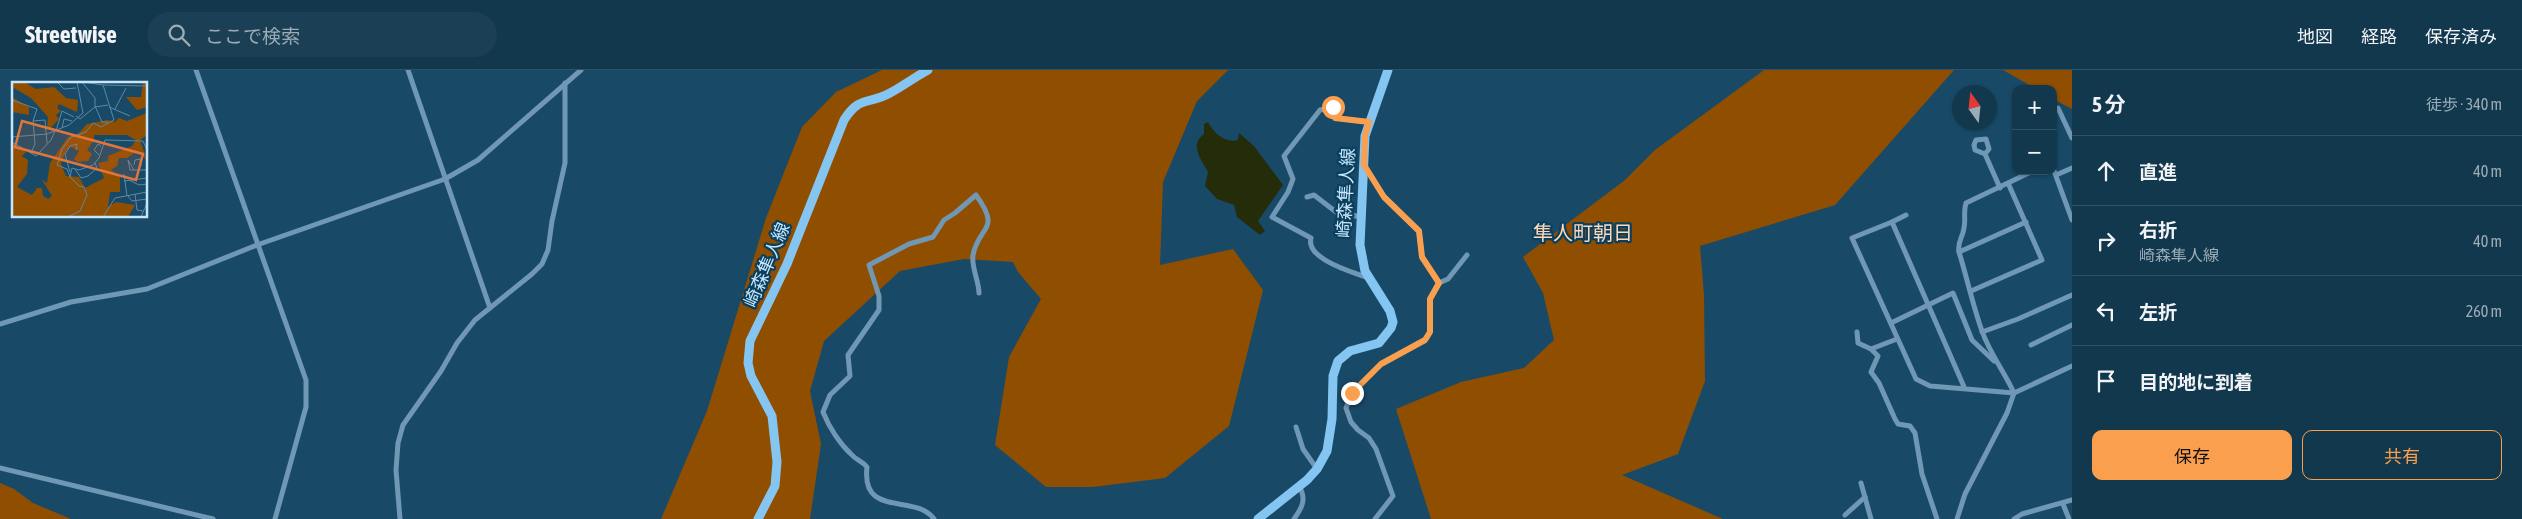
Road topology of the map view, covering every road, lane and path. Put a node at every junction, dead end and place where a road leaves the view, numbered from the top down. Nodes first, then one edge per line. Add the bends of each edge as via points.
1 (196, 70) edge
2 (408, 70) edge
3 (580, 70) edge
4 (928, 70) edge
5 (1388, 70) edge
6 (574, 73) edge
7 (566, 83) junction
8 (2058, 108) dead end
9 (1369, 122) junction
10 (2072, 138) edge
11 (1985, 154) dead end
12 (1364, 165) junction
13 (2072, 168) edge
14 (2025, 175) edge
15 (2056, 175) edge
16 (2057, 175) edge
17 (445, 179) junction
18 (2008, 183) junction
19 (2000, 188) junction
20 (1307, 197) dead end
21 (1361, 216) junction
22 (1906, 216) dead end
23 (2072, 220) edge
24 (1892, 222) junction
25 (2026, 222) junction
26 (257, 245) junction
27 (1959, 252) junction
28 (1467, 255) dead end
29 (1369, 278) junction
30 (1439, 283) junction
31 (1971, 291) junction
32 (979, 293) dead end
33 (2072, 295) edge
34 (1928, 305) junction
35 (490, 308) junction
36 (1891, 323) junction
37 (0, 324) edge
38 (2072, 325) edge
39 (1858, 332) dead end
40 (1982, 332) junction
41 (1898, 339) junction
42 (2031, 345) dead end
43 (1871, 349) junction
44 (1996, 362) junction
45 (2072, 366) edge
46 (1965, 389) junction
47 (2014, 394) junction
48 (1296, 427) dead end
49 (0, 468) edge
50 (1317, 470) junction
51 (1861, 483) dead end
52 (1299, 486) junction
53 (1865, 497) junction
54 (2072, 500) edge
55 (2063, 504) junction
56 (1845, 514) dead end
57 (213, 519) edge
58 (274, 519) edge
59 (400, 519) edge
60 (758, 519) edge
61 (934, 519) edge
62 (1258, 519) edge
63 (1294, 519) edge
64 (1375, 519) edge
65 (1871, 519) edge
66 (1937, 519) edge
67 (1957, 519) edge
68 (2014, 519) edge
69 (2070, 519) edge

1 - 26 street
2 - 17 street
3 - 6 street
4 - 60 main road, 崎森隼人線 via 888,94 858,103 844,120 787,264 750,341 748,363 751,376 772,416 777,462 774,486
5 - 9 main road, 崎森隼人線
6 - 7 street
7 - 17 street via 478,160
7 - 35 street via 565,163 548,250 542,264
8 - 10 street
9 - 12 main road, 崎森隼人線
9 - 29 street via 1335,118 1333,107 1320,110 1284,156 1293,179 1272,217 1311,238 1312,250 1327,261
11 - 19 street
12 - 21 main road, 崎森隼人線
12 - 30 street via 1384,197 1419,231 1422,257
13 - 16 street
14 - 18 street
15 - 23 street
17 - 26 street
17 - 35 street
18 - 19 street
18 - 25 street
19 - 27 street via 1966,203
20 - 21 street via 1314,195 1330,210 1340,214
21 - 29 main road, 崎森隼人線 via 1360,245
22 - 24 street
24 - 34 street
24 - 36 street via 1852,238
25 - 27 street
25 - 31 street via 2042,260
26 - 37 street via 146,289 64,304
26 - 58 street via 306,380 306,407
27 - 31 street
28 - 30 street via 1448,280
29 - 50 main road, 崎森隼人線 via 1390,311 1392,328 1379,343 1350,351 1338,361 1333,376 1330,438
30 - 64 street via 1430,299 1430,332 1425,340 1381,364 1349,398 1346,408 1351,422 1369,438 1393,496
31 - 40 street
32 - 61 street via 973,256 986,230 988,216 976,195 944,220 932,237 909,244 869,265 879,296 879,310 848,356 850,376 830,394 823,412 826,422 852,456 867,467 868,488 879,503 890,509 918,508
33 - 40 street
34 - 36 street
34 - 44 street via 1953,293 1972,340
34 - 46 street
35 - 59 street via 457,342 404,425 398,442 396,470
36 - 41 street
38 - 42 street
39 - 43 street via 1858,343
40 - 44 street
41 - 43 street
41 - 46 street via 1916,379 1930,386
43 - 66 street via 1878,356 1871,372 1895,419 1898,424 1910,426 1915,433 1922,474
44 - 47 street via 2004,369
45 - 47 street
46 - 47 street
47 - 67 street via 1965,494
48 - 50 street via 1303,449
49 - 57 street
50 - 52 main road, 崎森隼人線
51 - 53 street
52 - 62 main road, 崎森隼人線
52 - 63 street via 1304,494 1303,502
53 - 56 street
53 - 65 street
54 - 55 street
55 - 68 street
55 - 69 street

